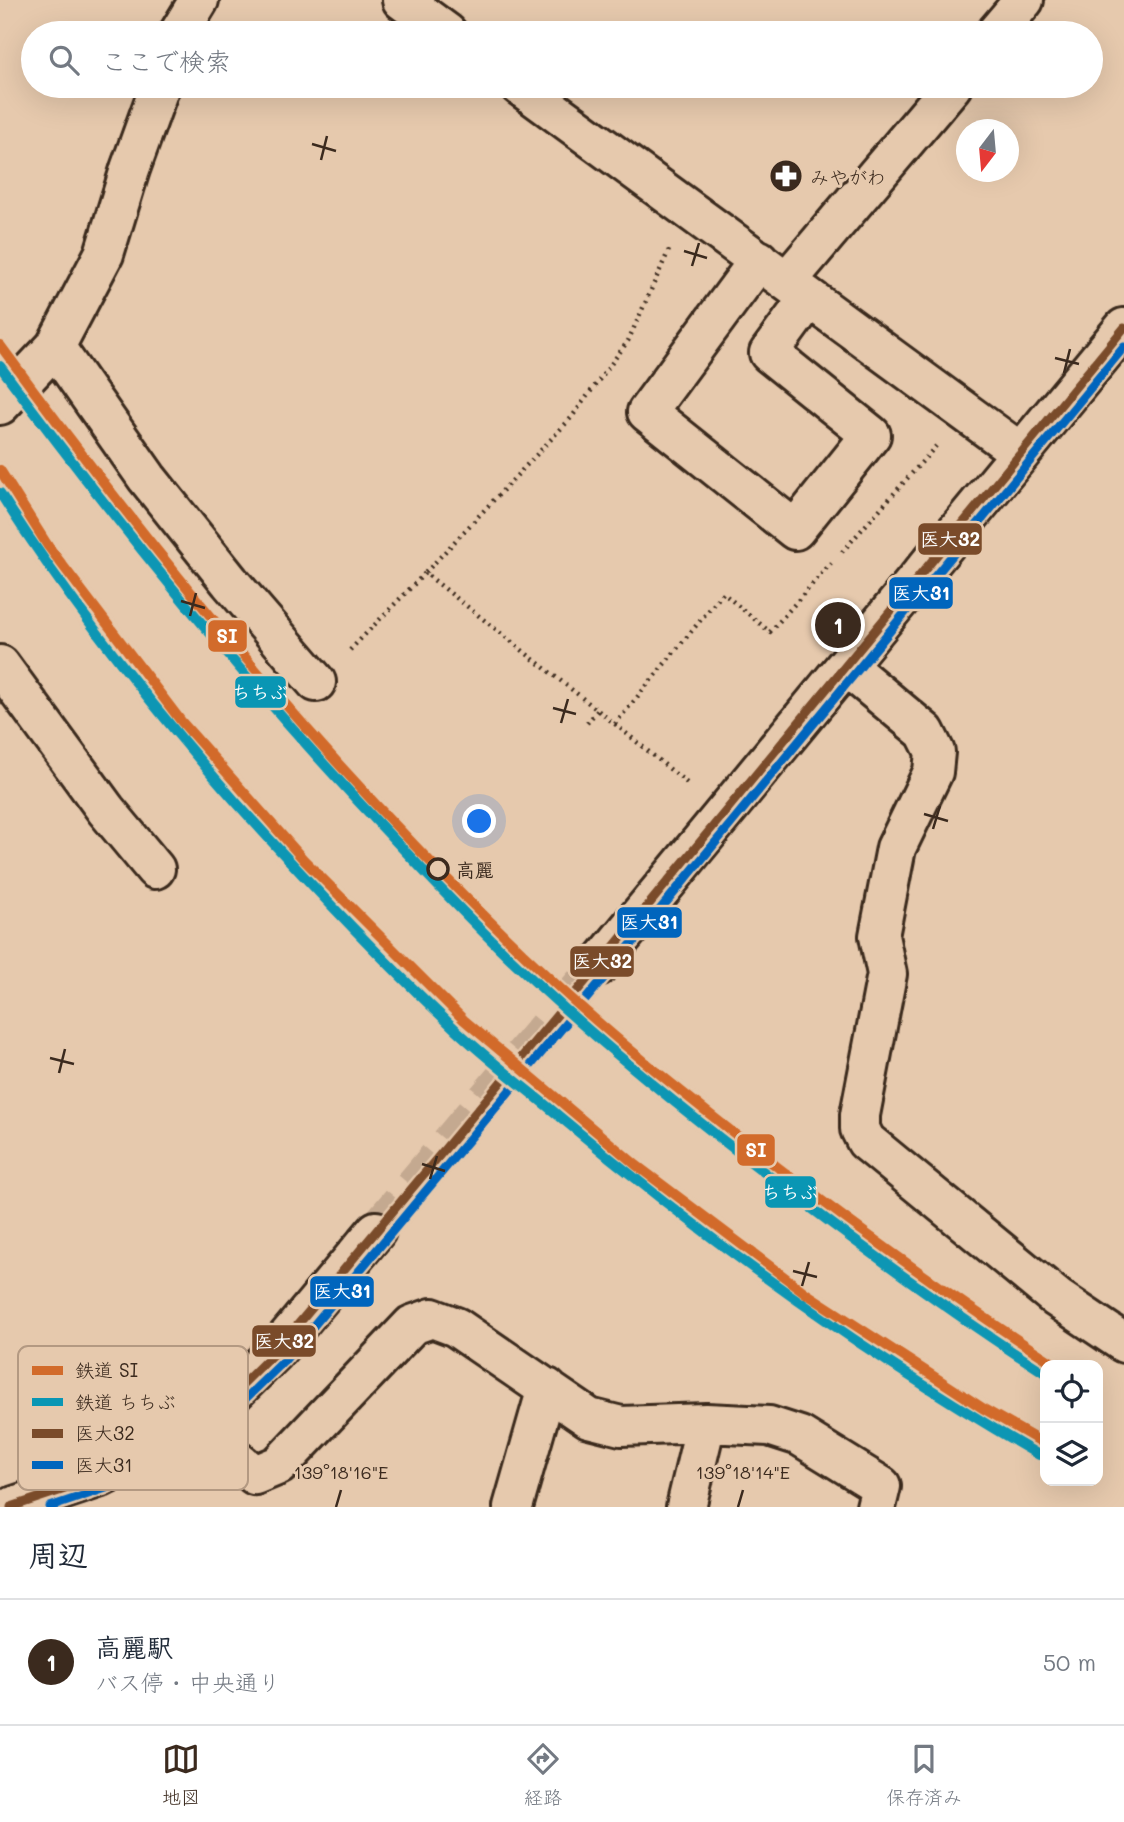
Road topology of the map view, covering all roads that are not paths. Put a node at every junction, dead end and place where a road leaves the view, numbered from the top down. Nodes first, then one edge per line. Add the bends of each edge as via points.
1 (199, 0) edge
2 (402, 0) edge
3 (1024, 0) edge
4 (186, 21) edge
5 (431, 21) edge
6 (1006, 21) edge
7 (156, 98) edge
8 (536, 98) edge
9 (942, 98) edge
10 (785, 279) junction
11 (1124, 328) edge
12 (55, 347) junction
13 (0, 405) edge
14 (1021, 453) junction
15 (0, 665) edge
16 (845, 666) junction
17 (316, 682) dead end
18 (155, 869) dead end
19 (598, 965) tunnel mouth
20 (376, 1231) tunnel mouth
21 (1124, 1343) edge
22 (248, 1379) edge
23 (547, 1388) junction
24 (706, 1423) junction
25 (248, 1469) edge
26 (62, 1490) edge
27 (878, 1496) edge
28 (11, 1507) edge
29 (513, 1507) edge
30 (686, 1507) edge

1 - 4 street
2 - 5 street
3 - 6 street
7 - 12 street via 104,254
8 - 10 street
9 - 10 street
10 - 10 street via 769,353 871,435 795,530 647,412
10 - 14 street
11 - 14 street
12 - 13 street
12 - 17 street via 147,478
14 - 16 street
15 - 18 street
16 - 19 street
16 - 21 street via 925,732 935,752 933,772 895,848 879,936 887,974 860,1129 866,1141 1057,1298
20 - 22 street
23 - 24 street via 589,1418 621,1426
23 - 25 street via 456,1327 432,1318 412,1325 279,1465 256,1475
23 - 29 street
24 - 27 street via 769,1426 800,1436
24 - 30 street
26 - 28 street

